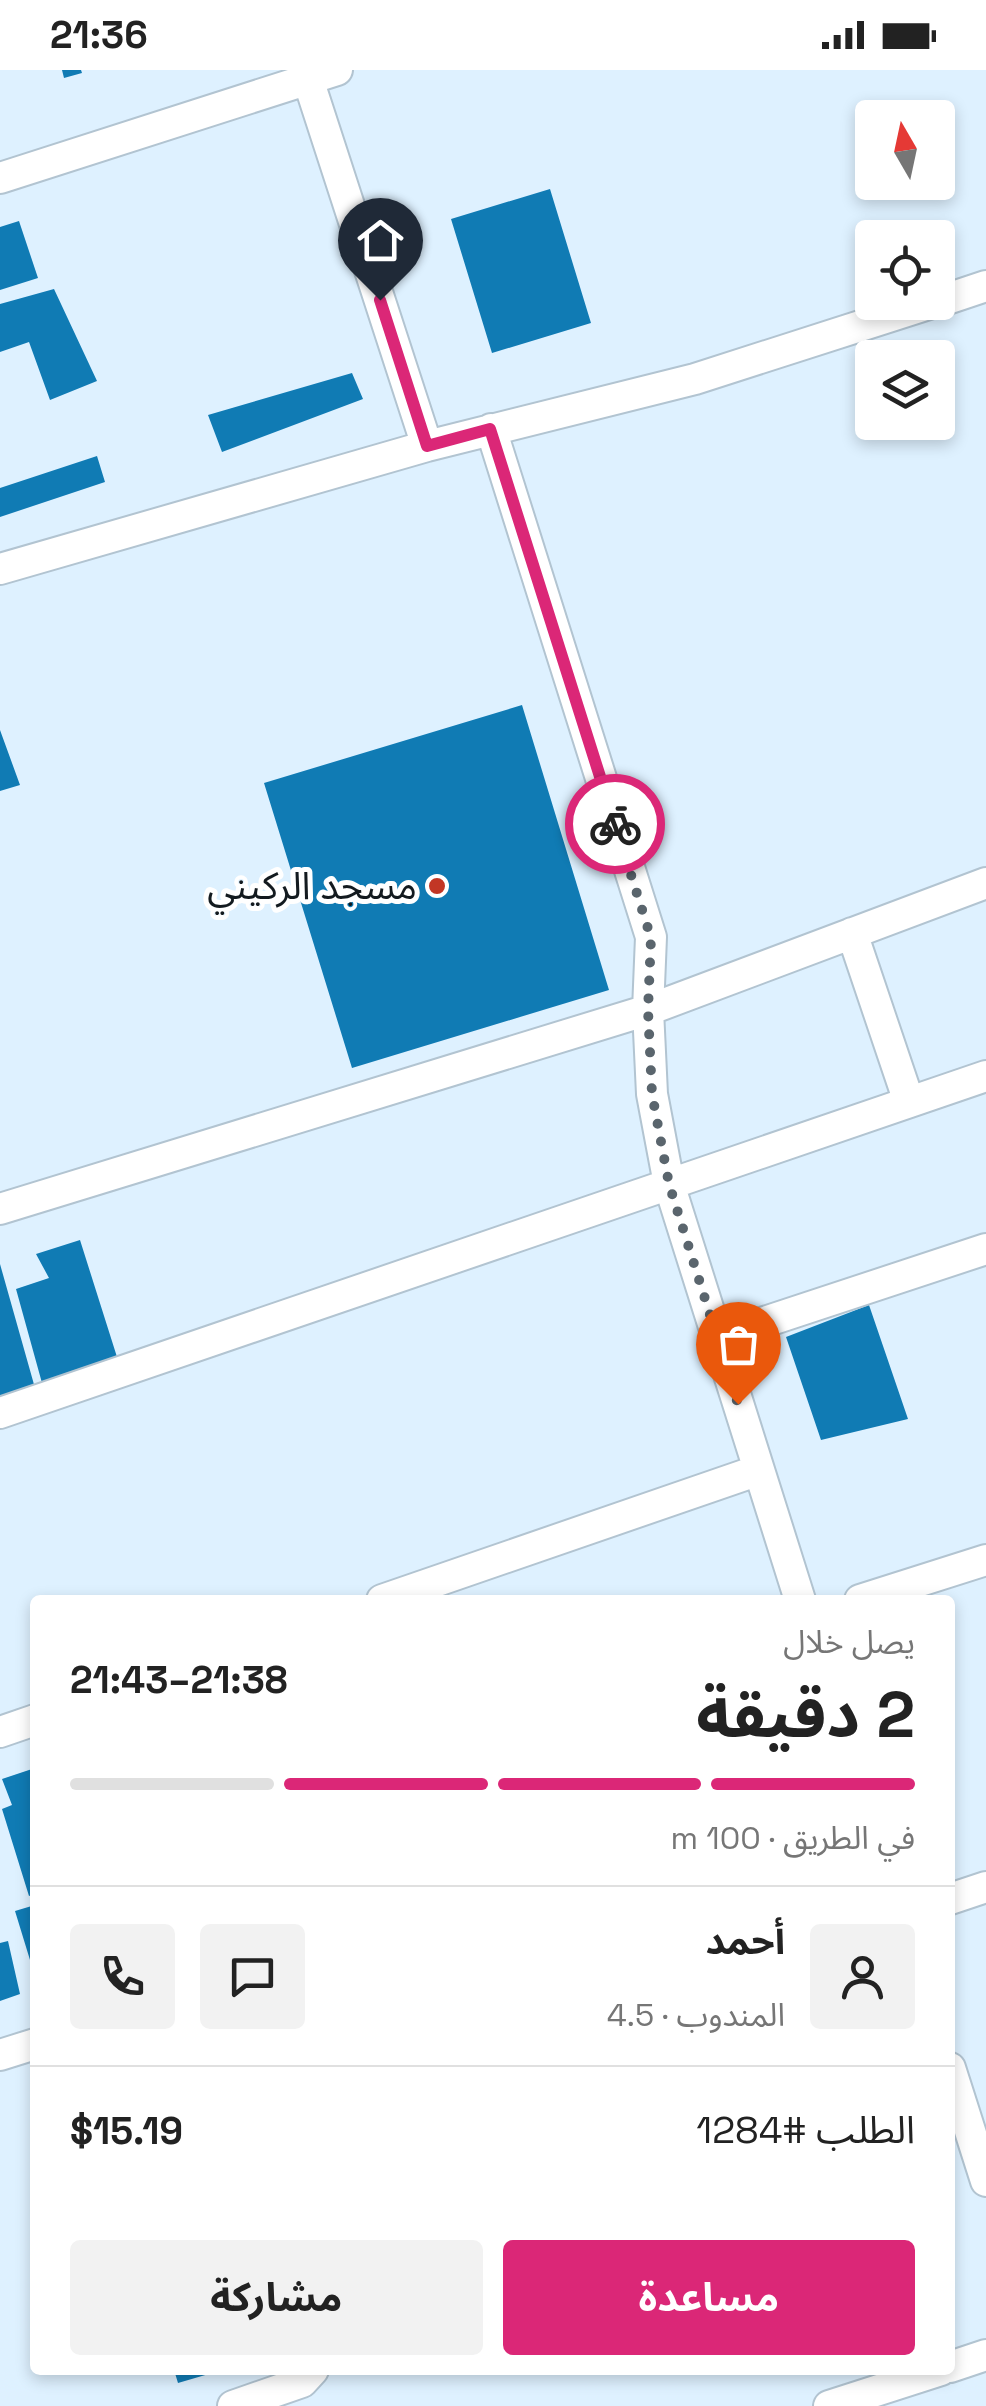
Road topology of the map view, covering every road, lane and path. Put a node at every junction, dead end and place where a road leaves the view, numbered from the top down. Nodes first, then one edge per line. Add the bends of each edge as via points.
1 (317, 73) edge
2 (0, 178) edge
3 (986, 286) edge
4 (955, 296) edge
5 (879, 320) edge
6 (490, 429) junction
7 (427, 446) junction
8 (0, 569) edge
9 (986, 884) edge
10 (852, 934) junction
11 (648, 1010) junction
12 (986, 1076) edge
13 (910, 1102) junction
14 (669, 1184) junction
15 (0, 1209) edge
16 (986, 1249) edge
17 (716, 1338) junction
18 (0, 1413) edge
19 (759, 1470) junction
20 (986, 1560) edge
21 (396, 1595) edge
22 (798, 1595) edge
23 (876, 1595) edge
24 (30, 1722) edge
25 (0, 1732) edge
26 (986, 1887) edge
27 (955, 1897) edge
28 (30, 2046) edge
29 (0, 2055) edge
30 (955, 2084) edge
31 (986, 2181) edge
32 (986, 2355) edge
33 (955, 2365) edge
34 (308, 2375) edge
35 (925, 2375) edge
36 (232, 2406) edge
37 (829, 2406) edge

1 - 2 street
1 - 7 street
3 - 4 street
5 - 6 street via 695,378
6 - 7 street
6 - 11 street via 651,938
7 - 8 street
9 - 10 street
10 - 11 street
10 - 13 street
11 - 14 street via 652,1094
11 - 15 street
12 - 13 street
13 - 14 street
14 - 17 street
14 - 18 street
16 - 17 street
17 - 19 street
19 - 21 street
19 - 22 street
20 - 23 street
24 - 25 street
26 - 27 street
28 - 29 street
30 - 31 street
32 - 33 street
34 - 36 street
35 - 37 street

